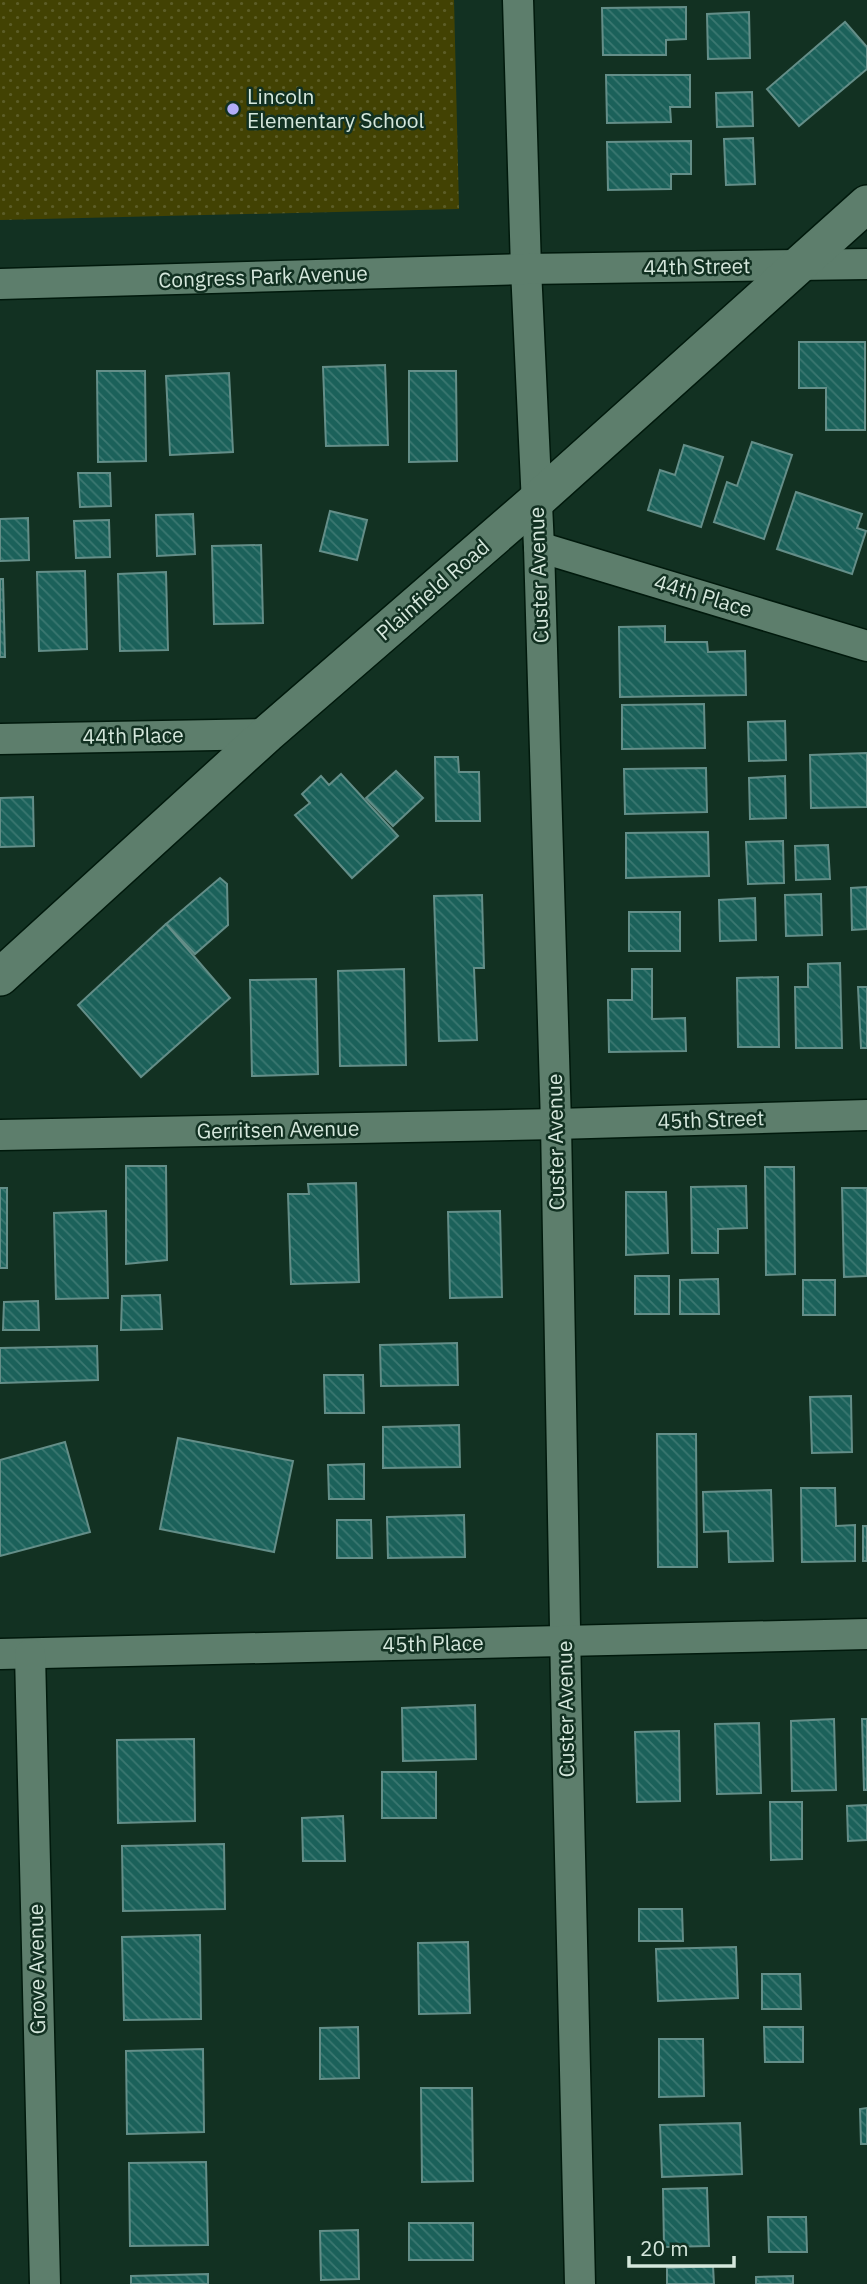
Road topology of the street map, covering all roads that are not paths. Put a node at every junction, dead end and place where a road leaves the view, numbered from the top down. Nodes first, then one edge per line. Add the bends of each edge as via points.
1 (518, 0) edge
2 (867, 204) edge
3 (867, 264) edge
4 (799, 265) junction
5 (526, 269) junction
6 (0, 284) edge
7 (537, 500) junction
8 (539, 547) junction
9 (867, 646) edge
10 (267, 734) junction
11 (0, 739) edge
12 (0, 977) edge
13 (867, 1115) edge
14 (556, 1124) junction
15 (0, 1135) edge
16 (867, 1634) edge
17 (565, 1641) junction
18 (0, 1654) edge
19 (30, 1654) junction
20 (45, 2284) edge
21 (580, 2284) edge

1 - 5 street, Custer Avenue
2 - 4 street, Plainfield Road
3 - 4 street, 44th Street
4 - 5 street, 44th Street
4 - 7 street, Plainfield Road
5 - 6 street, Congress Park Avenue
5 - 7 street, Custer Avenue
7 - 8 street, Custer Avenue
7 - 10 street, Plainfield Road
8 - 9 street, 44th Place
8 - 14 street, Custer Avenue
10 - 11 street, 44th Place
10 - 12 street, Plainfield Road
13 - 14 street, 45th Street
14 - 15 street, Gerritsen Avenue
14 - 17 street, Custer Avenue
16 - 17 street, 45th Place
17 - 19 street, 45th Place
17 - 21 street, Custer Avenue
18 - 19 street, 45th Place
19 - 20 street, Grove Avenue

